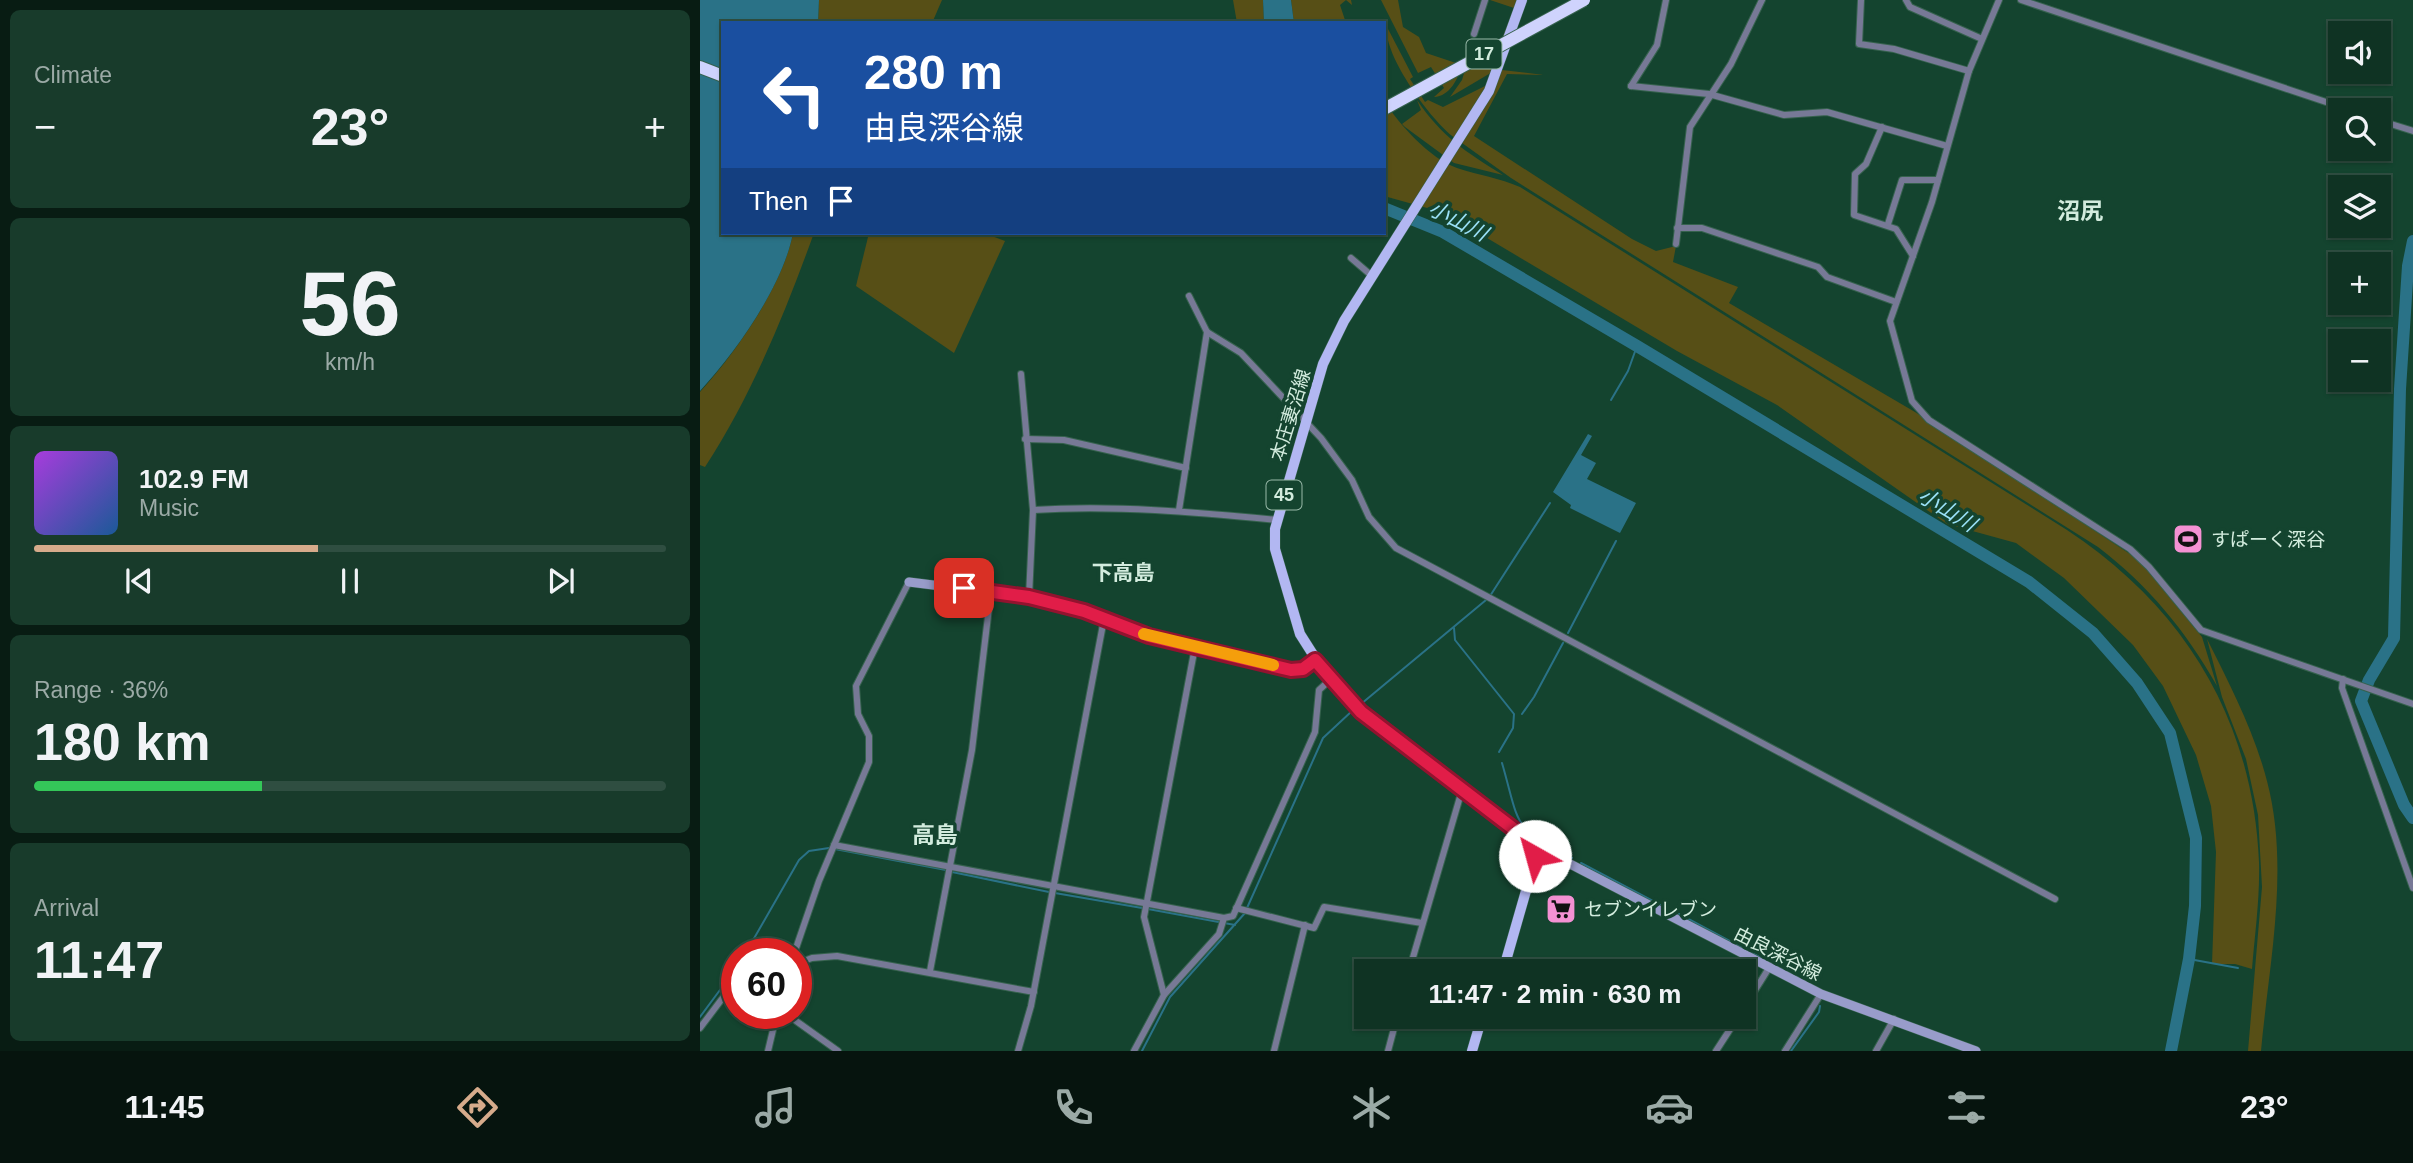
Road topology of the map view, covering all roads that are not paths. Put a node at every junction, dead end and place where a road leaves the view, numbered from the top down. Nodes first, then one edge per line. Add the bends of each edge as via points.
1 (1485, 0) edge
2 (1522, 0) edge
3 (1584, 0) edge
4 (1666, 0) edge
5 (1762, 0) edge
6 (1861, 0) edge
7 (1906, 0) edge
8 (1999, 0) edge
9 (2021, 0) edge
10 (1474, 34) dead end
11 (1982, 39) junction
12 (700, 67) edge
13 (1969, 71) junction
14 (721, 75) edge
15 (1709, 94) junction
16 (2328, 103) edge
17 (1386, 107) edge
18 (2391, 124) edge
19 (1882, 127) junction
20 (2413, 131) edge
21 (1947, 146) junction
22 (1938, 180) junction
23 (1888, 224) junction
24 (1677, 228) junction
25 (1676, 244) dead end
26 (1913, 256) junction
27 (1351, 258) dead end
28 (1374, 273) junction
29 (1189, 296) dead end
30 (1896, 302) junction
31 (1207, 332) junction
32 (1021, 374) dead end
33 (1306, 421) junction
34 (1025, 439) junction
35 (1186, 468) junction
36 (1032, 510) junction
37 (1179, 510) junction
38 (1277, 520) junction
39 (909, 582) joint
40 (991, 591) junction
41 (1029, 597) junction
42 (1104, 619) junction
43 (1195, 647) junction
44 (1315, 660) junction
45 (2343, 679) junction
46 (1330, 680) junction
47 (2413, 704) edge
48 (1462, 790) junction
49 (834, 845) junction
50 (1535, 851) junction
51 (951, 865) junction
52 (1053, 887) junction
53 (2413, 888) edge
54 (2055, 899) dead end
55 (1146, 904) junction
56 (1236, 908) junction
57 (1224, 919) junction
58 (1422, 923) junction
59 (1305, 925) junction
60 (800, 938) edge
61 (812, 958) edge
62 (1412, 959) edge
63 (1507, 959) edge
64 (1769, 968) junction
65 (930, 971) junction
66 (1756, 989) edge
67 (1034, 992) junction
68 (1821, 994) junction
69 (1164, 995) junction
70 (721, 1000) edge
71 (1894, 1019) junction
72 (700, 1028) edge
73 (773, 1029) edge
74 (807, 1029) edge
75 (1394, 1029) edge
76 (1478, 1029) edge
77 (1730, 1029) edge
78 (768, 1051) edge
79 (838, 1051) edge
80 (1018, 1051) edge
81 (1134, 1051) edge
82 (1274, 1051) edge
83 (1388, 1051) edge
84 (1472, 1051) edge
85 (1716, 1051) edge
86 (1784, 1051) edge
87 (1876, 1051) edge
88 (1976, 1051) edge

1 - 10 street
2 - 28 main road, 45 via 1489,91
3 - 17 highway, 17, bridge
4 - 15 street via 1657,45 1631,86
5 - 15 street via 1731,64
6 - 13 street via 1859,44
7 - 11 street via 1910,7
8 - 11 street
9 - 16 street
11 - 13 street
12 - 14 highway
13 - 21 street
15 - 19 street via 1784,115 1816,111
15 - 24 street via 1690,127
18 - 20 street
19 - 21 street
19 - 23 street via 1866,164 1855,174 1854,215
21 - 22 street
22 - 23 street via 1902,180
22 - 26 street
23 - 26 street
24 - 25 street
24 - 30 street via 1702,228 1818,268 1827,277
26 - 30 street
27 - 28 street
28 - 33 main road, 本庄妻沼線 / 45 via 1323,364
29 - 31 street
30 - 45 street via 1891,332 1912,401 1921,414 2130,549 2201,630
31 - 33 street via 1241,353
31 - 35 street
32 - 34 street
33 - 38 main road, 本庄妻沼線 / 45
33 - 54 street via 1352,480 1386,540
34 - 35 street via 1064,440
34 - 36 street
35 - 37 street
36 - 37 street via 1099,506
36 - 41 street
37 - 38 street
38 - 44 main road, 本庄妻沼線 / 45 via 1275,549 1289,603
39 - 40 main road
39 - 49 street via 856,685 858,714 869,736 869,762
40 - 41 main road
40 - 51 street via 972,750
41 - 42 main road
42 - 43 main road
42 - 52 street
43 - 44 main road via 1291,670 1303,669
43 - 55 street
44 - 46 main road, 本庄妻沼線 / 45
45 - 47 street
45 - 53 street via 2342,688
46 - 48 main road, 本庄妻沼線 / 45 via 1361,712
46 - 56 street via 1319,690 1315,732
48 - 50 main road, 本庄妻沼線 / 45
48 - 58 street
49 - 51 street
49 - 60 street
50 - 63 main road
50 - 64 main road, 由良深谷線 via 1547,852
51 - 52 street
51 - 65 street
52 - 55 street
52 - 67 street
55 - 57 street
55 - 69 street
56 - 57 street via 1231,918
56 - 59 street
57 - 69 street
58 - 59 street via 1324,907 1318,925
58 - 62 street
59 - 82 street
61 - 65 street via 838,956
64 - 66 street
64 - 68 main road, 由良深谷線
65 - 67 street
67 - 80 street
68 - 71 main road, 由良深谷線
68 - 86 street
69 - 81 street
70 - 72 street
71 - 87 street
71 - 88 main road, 由良深谷線
73 - 78 street
74 - 79 street
75 - 83 street
76 - 84 main road
77 - 85 street

